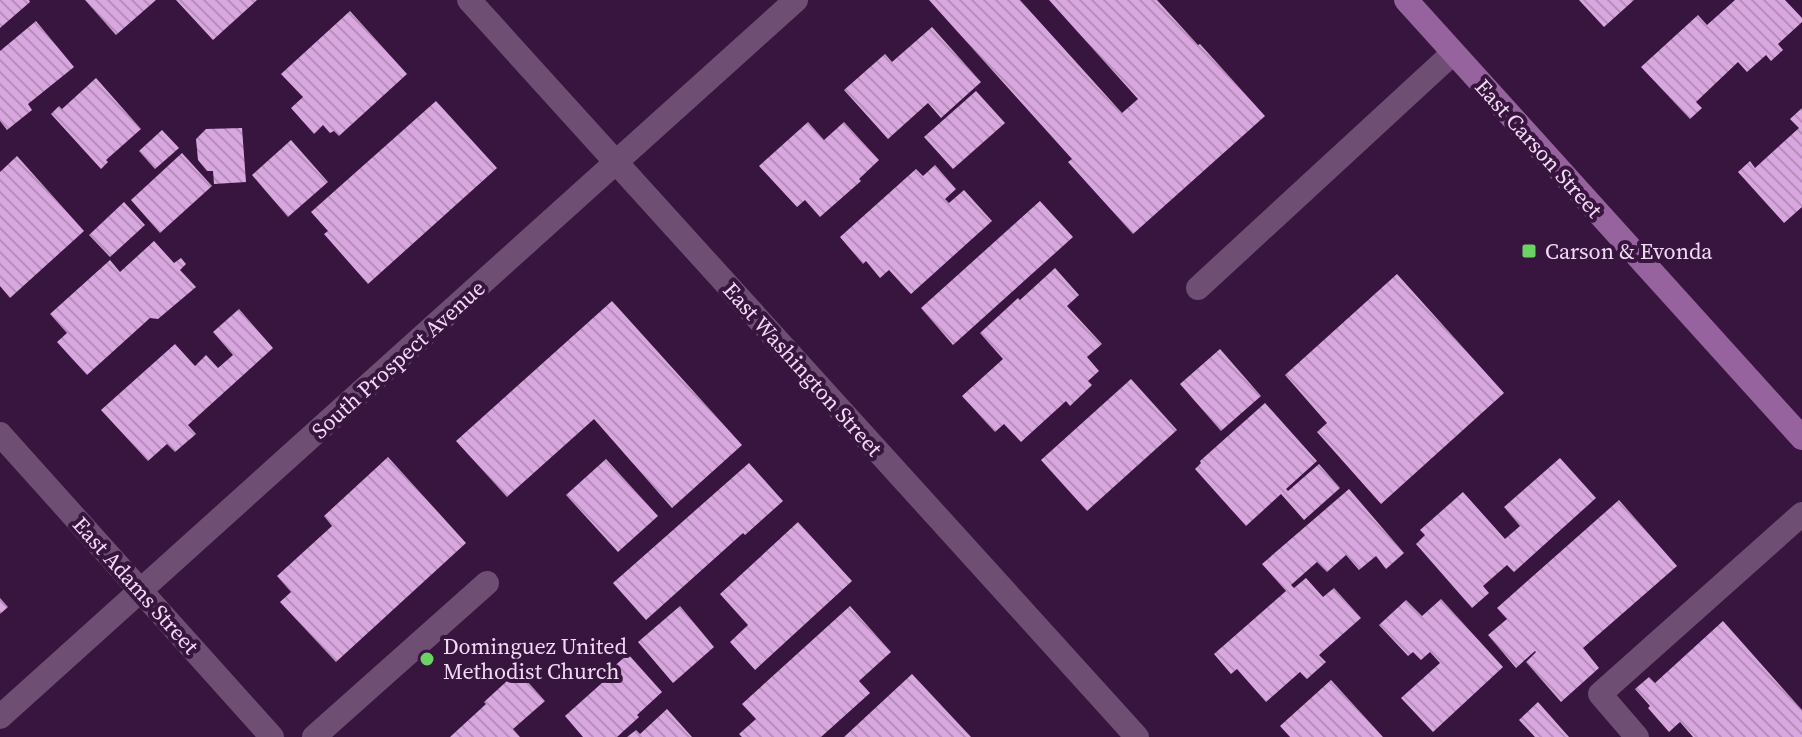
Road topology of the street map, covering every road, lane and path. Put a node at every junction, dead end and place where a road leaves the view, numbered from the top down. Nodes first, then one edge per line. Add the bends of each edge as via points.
1 (469, 0) edge
2 (796, 0) edge
3 (1406, 0) edge
4 (1453, 53) junction
5 (616, 162) junction
6 (1198, 288) dead end
7 (0, 434) edge
8 (1802, 438) edge
9 (1802, 514) edge
10 (487, 583) dead end
11 (141, 590) junction
12 (0, 717) edge
13 (272, 737) edge
14 (314, 737) edge
15 (1137, 737) edge
16 (1637, 737) edge

1 - 5 street, East Washington Street
2 - 5 street, South Prospect Avenue
3 - 4 main road, East Carson Street
4 - 6 street
4 - 8 main road, East Carson Street
5 - 11 street, South Prospect Avenue
5 - 15 street, East Washington Street
7 - 11 street, East Adams Street
9 - 16 street via 1600,694
10 - 14 street
11 - 12 street, South Prospect Avenue
11 - 13 street, East Adams Street

